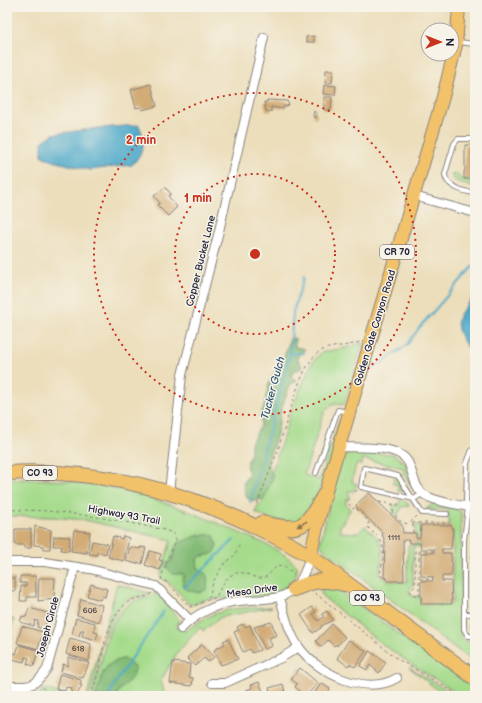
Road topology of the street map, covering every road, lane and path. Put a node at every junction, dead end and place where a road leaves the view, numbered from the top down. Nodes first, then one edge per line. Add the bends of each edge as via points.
1 (459, 7) edge
2 (458, 22) edge
3 (264, 36) dead end
4 (460, 42) edge
5 (475, 44) edge
6 (451, 62) edge
7 (475, 140) edge
8 (475, 193) edge
9 (414, 196) junction
10 (475, 213) edge
11 (374, 332) junction
12 (349, 413) junction
13 (339, 447) junction
14 (475, 450) edge
15 (7, 473) edge
16 (316, 473) dead end
17 (360, 487) junction
18 (169, 492) junction
19 (325, 494) junction
20 (422, 494) junction
21 (400, 496) junction
22 (414, 499) junction
23 (379, 502) dead end
24 (256, 504) dead end
25 (392, 504) junction
26 (470, 507) edge
27 (7, 510) edge
28 (421, 511) junction
29 (447, 514) dead end
30 (237, 518) junction
31 (449, 523) dead end
32 (410, 524) junction
33 (413, 524) junction
34 (475, 528) edge
35 (414, 534) dead end
36 (240, 542) dead end
37 (419, 551) junction
38 (434, 551) dead end
39 (310, 556) junction
40 (7, 562) edge
41 (464, 565) junction
42 (75, 567) junction
43 (387, 578) dead end
44 (419, 579) junction
45 (433, 579) dead end
46 (300, 585) junction
47 (353, 587) junction
48 (153, 590) dead end
49 (280, 598) junction
50 (209, 599) junction
51 (465, 614) junction
52 (475, 614) edge
53 (190, 620) junction
54 (181, 629) dead end
55 (475, 636) edge
56 (299, 647) junction
57 (397, 678) dead end
58 (475, 678) edge
59 (37, 683) junction
60 (212, 683) dead end
61 (7, 686) edge
62 (59, 696) edge
63 (90, 696) edge
64 (460, 696) edge

1 - 2 main road, Golden Gate Canyon Road / CR 70
3 - 18 street, Copper Bucket Lane via 219,231 182,375
4 - 5 lane
6 - 9 main road, Golden Gate Canyon Road / CR 70
7 - 8 lane via 458,139 454,144 445,174 449,184
9 - 10 street
9 - 11 main road, Golden Gate Canyon Road / CR 70
11 - 12 main road, Golden Gate Canyon Road / CR 70
11 - 24 path via 353,345 320,351 311,360 291,403 278,450
12 - 13 main road, Golden Gate Canyon Road / CR 70
12 - 16 lane via 338,410
13 - 19 main road, Golden Gate Canyon Road / CR 70
13 - 20 street via 394,450 406,459
14 - 26 lane via 472,450 467,463
15 - 18 highway, CO 93 via 78,475
17 - 21 lane
17 - 22 lane via 364,468 398,476
17 - 43 path via 347,502 370,522 367,526 383,544 380,574
18 - 30 highway, CO 93
19 -> 30 highway via 308,522 296,528 282,528
19 - 39 main road, Golden Gate Canyon Road / CR 70
20 - 22 lane
20 - 26 street
21 - 22 lane
21 - 25 path via 398,505
22 - 28 lane
23 - 25 path
25 - 32 path via 394,515 403,523
26 - 41 lane via 464,540
27 - 50 path, Highway 93 Trail via 45,510 96,516 172,533 176,541 161,579 190,607
28 - 29 lane
28 - 32 path
30 - 39 highway, CO 93
31 - 33 path
32 - 33 path
33 - 35 path
34 - 41 path via 469,565
36 - 50 path via 235,555 223,565 213,582
37 - 38 path
37 - 44 path
37 - 44 path via 415,551 415,586 410,591 412,596 419,596
39 - 46 street
39 - 47 highway, CO 93
40 - 42 street via 45,562
41 - 51 lane
42 - 53 street via 156,586
42 - 59 street, Joseph Circle via 47,669
44 - 45 path
46 - 47 highway via 327,580
46 - 49 street, Mesa Drive
46 - 50 path, Highway 93 Trail via 286,567 277,566 267,576 260,578 233,573 223,581 216,597
46 - 64 path, Highway 93 Trail via 399,660
47 - 58 highway, CO 93
48 - 63 path via 148,597 127,602 118,613 101,652
49 - 53 street, Mesa Drive via 231,602 202,612
49 - 56 street
51 - 52 lane
51 - 55 lane via 464,629 468,636
53 - 54 street, Mesa Drive
56 - 57 street via 321,667 349,680 361,683 387,683
56 - 60 street via 281,658 225,683
59 - 61 street via 29,686
59 - 62 path via 48,693

